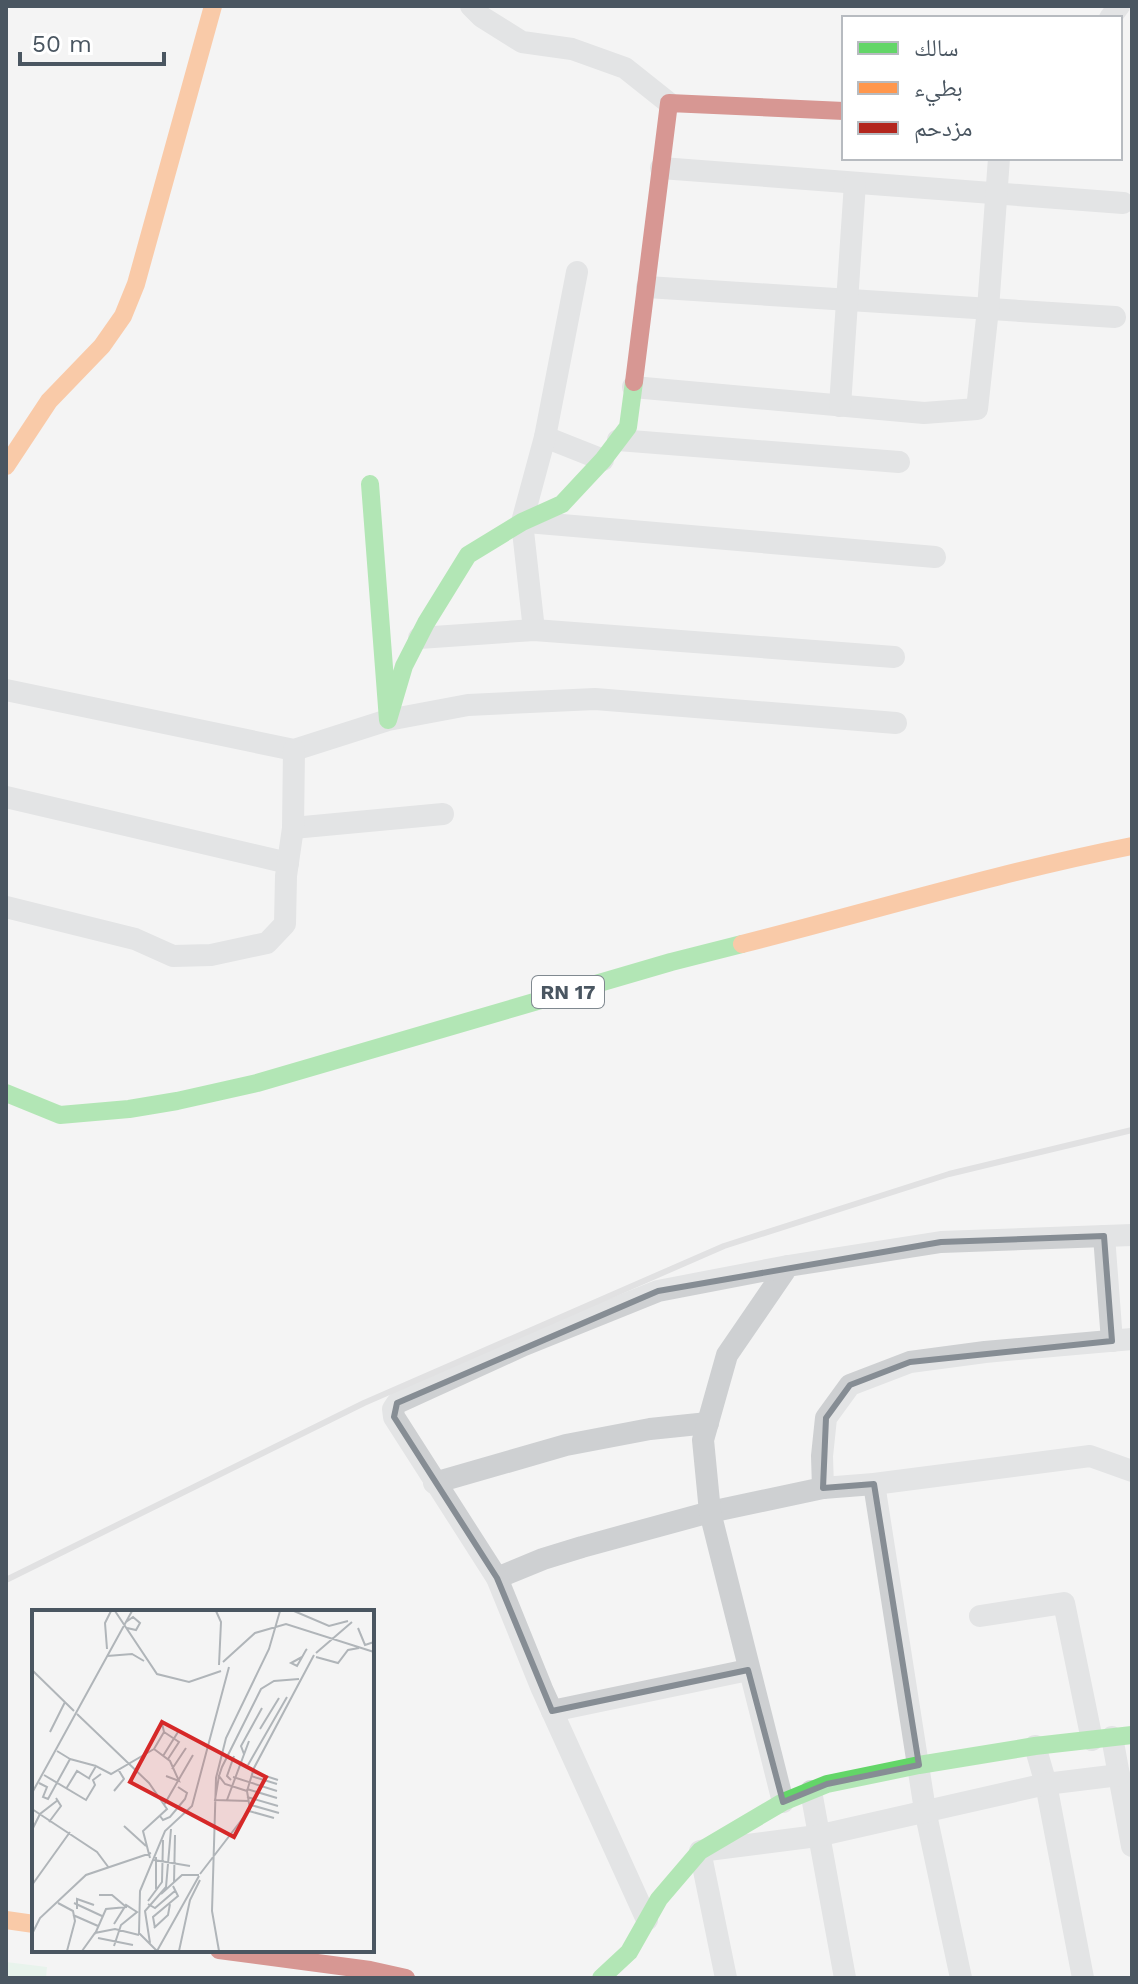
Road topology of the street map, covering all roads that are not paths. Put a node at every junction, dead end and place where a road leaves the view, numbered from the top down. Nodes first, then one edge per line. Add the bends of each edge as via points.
1 (213, 6) edge
2 (471, 6) edge
3 (669, 103) junction
4 (842, 111) edge
5 (999, 160) edge
6 (661, 168) junction
7 (855, 183) junction
8 (998, 194) junction
9 (1123, 203) dead end
10 (577, 272) dead end
11 (647, 287) junction
12 (846, 299) junction
13 (988, 309) junction
14 (1115, 317) dead end
15 (633, 387) junction
16 (840, 406) junction
17 (545, 437) junction
18 (618, 440) junction
19 (603, 460) junction
20 (899, 462) dead end
21 (6, 466) edge
22 (370, 484) dead end
23 (522, 522) junction
24 (935, 557) dead end
25 (534, 630) junction
26 (419, 638) junction
27 (894, 657) dead end
28 (6, 690) edge
29 (388, 720) junction
30 (896, 723) dead end
31 (294, 750) junction
32 (6, 797) edge
33 (443, 814) dead end
34 (293, 828) junction
35 (1132, 846) edge
36 (288, 863) junction
37 (6, 907) edge
38 (6, 1093) edge
39 (6, 1106) edge
40 (60, 1115) junction
41 (1132, 1235) edge
42 (1104, 1236) junction
43 (788, 1266) junction
44 (1122, 1340) edge
45 (708, 1423) junction
46 (1132, 1471) edge
47 (434, 1483) junction
48 (874, 1484) junction
49 (823, 1488) junction
50 (710, 1512) junction
51 (497, 1578) junction
52 (980, 1616) dead end
53 (748, 1670) junction
54 (552, 1711) junction
55 (1112, 1737) edge
56 (1035, 1746) junction
57 (919, 1765) junction
58 (1119, 1775) junction
59 (1046, 1784) junction
60 (811, 1791) junction
61 (783, 1802) junction
62 (925, 1810) junction
63 (817, 1836) junction
64 (1132, 1846) edge
65 (700, 1851) junction
66 (6, 1920) edge
67 (647, 1920) junction
68 (32, 1924) edge
69 (234, 1952) edge
70 (608, 1975) edge
71 (406, 1978) edge
72 (726, 1978) edge
73 (845, 1978) edge
74 (961, 1978) edge
75 (1083, 1978) edge

1 - 21 street via 123,316 49,401
2 - 3 street via 522,42 572,49 625,68
3 - 4 street
3 - 6 street
5 - 8 street
6 - 7 street
6 - 11 street
7 - 8 street
7 - 12 street
8 - 9 street
8 - 13 street
10 - 17 street
11 - 12 street
11 - 15 street
12 - 13 street
12 - 16 street
13 - 14 street
13 - 16 street via 977,409 924,413
15 - 16 street
15 - 18 street via 628,427
17 - 19 street
17 - 23 street
18 - 19 street
18 - 20 street
19 - 23 street via 562,504
22 - 29 street
23 - 24 street
23 - 25 street
23 - 26 street via 468,555
25 - 26 street
25 - 27 street
26 - 29 street via 404,666
28 - 31 street
29 - 30 street via 468,705 595,699
29 - 31 street
31 - 34 street
32 - 36 street
33 - 34 street
34 - 36 street
35 - 40 street, RN 17 via 1045,863 671,962 257,1083 129,1109
36 - 37 street via 285,924 267,943 211,955 173,956 135,939
38 - 40 street, RN 17
39 - 40 street
41 - 42 street
42 - 43 street via 941,1242
42 - 44 street
43 - 45 street via 727,1355
43 - 47 street via 658,1291 397,1403 394,1417
44 - 49 street via 910,1362 850,1385 826,1418
45 - 47 street via 566,1445
45 - 50 street via 703,1440
46 - 48 street via 1090,1456
47 - 51 street
48 - 49 street
48 - 57 street
49 - 50 street
50 - 51 street via 543,1559
50 - 53 street
51 - 54 street
52 - 55 street via 1064,1603
53 - 54 street
53 - 61 street
54 - 67 street
55 - 56 street
55 - 58 street
56 - 57 street
56 - 59 street
57 - 60 street
57 - 62 street
58 - 59 street
58 - 64 street
59 - 62 street
59 - 75 street
60 - 61 street
60 - 63 street
61 - 65 street
62 - 63 street
62 - 74 street
63 - 65 street
63 - 73 street
65 - 67 street
65 - 72 street
66 - 68 street
67 - 70 street
69 - 71 street

